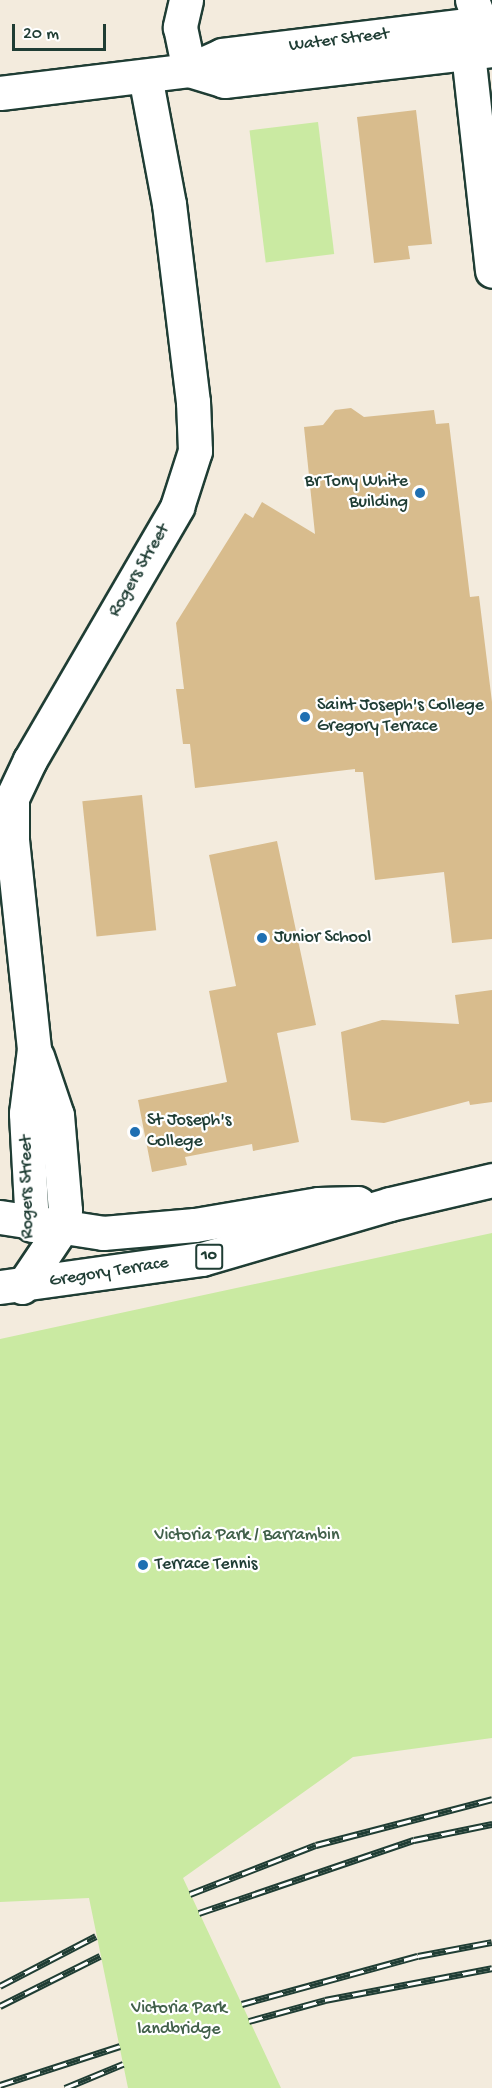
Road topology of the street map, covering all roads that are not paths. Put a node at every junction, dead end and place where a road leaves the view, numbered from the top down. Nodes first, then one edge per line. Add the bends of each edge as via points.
1 (186, 0) edge
2 (481, 30) edge
3 (189, 70) junction
4 (145, 76) junction
5 (0, 93) edge
6 (492, 271) edge
7 (492, 1180) edge
8 (390, 1204) junction
9 (0, 1217) edge
10 (47, 1227) junction
11 (11, 1287) edge

1 - 3 street via 180,27
2 - 3 street, Water Street via 222,55
2 - 6 street
3 - 4 street, Water Street
4 - 5 street, Water Street
4 - 10 street, Rogers Street via 169,204 193,402 195,452 177,507 30,760 12,798 12,841 34,1048 26,1113
7 - 8 street, Gregory Terrace / 10
8 - 10 street, Gregory Terrace / 10 via 318,1204 156,1230 87,1233
8 - 11 street, Gregory Terrace / 10 via 202,1259
9 - 10 street, Gregory Terrace / 10
10 - 11 street, Rogers Street

